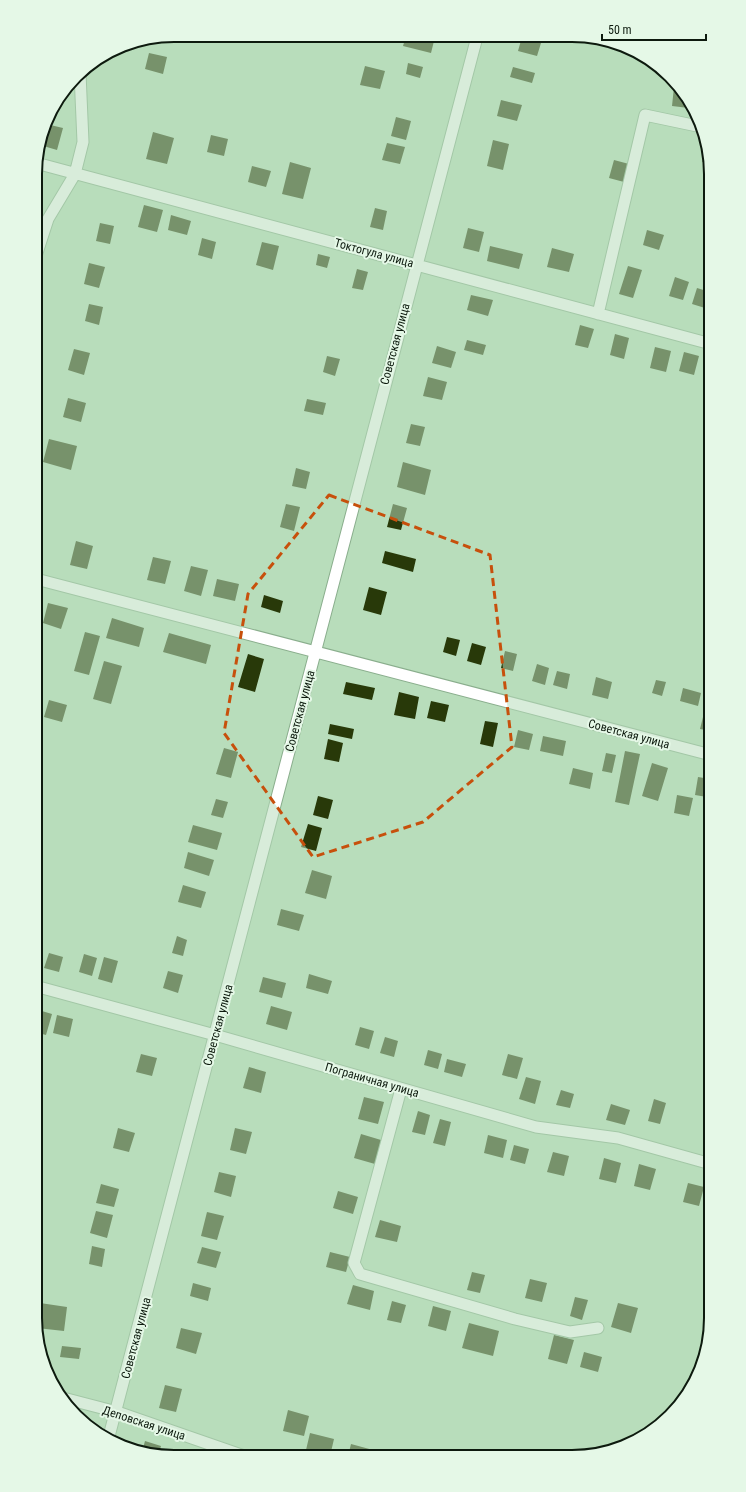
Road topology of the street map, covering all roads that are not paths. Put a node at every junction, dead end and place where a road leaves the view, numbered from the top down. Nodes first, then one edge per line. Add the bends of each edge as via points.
1 (476, 42) edge
2 (80, 82) edge
3 (694, 125) edge
4 (42, 165) edge
5 (75, 174) junction
6 (42, 238) edge
7 (416, 264) junction
8 (598, 314) junction
9 (704, 342) edge
10 (42, 581) edge
11 (315, 652) junction
12 (704, 753) edge
13 (42, 988) edge
14 (215, 1035) junction
15 (401, 1089) junction
16 (704, 1162) edge
17 (598, 1328) dead end
18 (71, 1400) edge
19 (116, 1412) junction
20 (110, 1433) edge
21 (227, 1450) edge

1 - 7 street, Советская улица
2 - 5 street via 83,142
3 - 8 street via 645,115
4 - 5 street, Токтогула улица
5 - 6 street via 48,219
5 - 7 street, Токтогула улица
7 - 8 street, Токтогула улица
7 - 11 street, Советская улица
8 - 9 street, Токтогула улица
10 - 11 street, Советская улица
11 - 12 street, Советская улица
11 - 14 street, Советская улица
13 - 14 street, Пограничная улица
14 - 15 street, Пограничная улица
14 - 19 street, Советская улица
15 - 16 street, Пограничная улица via 536,1127 618,1138
15 - 17 street via 354,1263 360,1274 515,1319 570,1332
18 - 19 street, Деповская улица
19 - 20 street
19 - 21 street, Деповская улица

